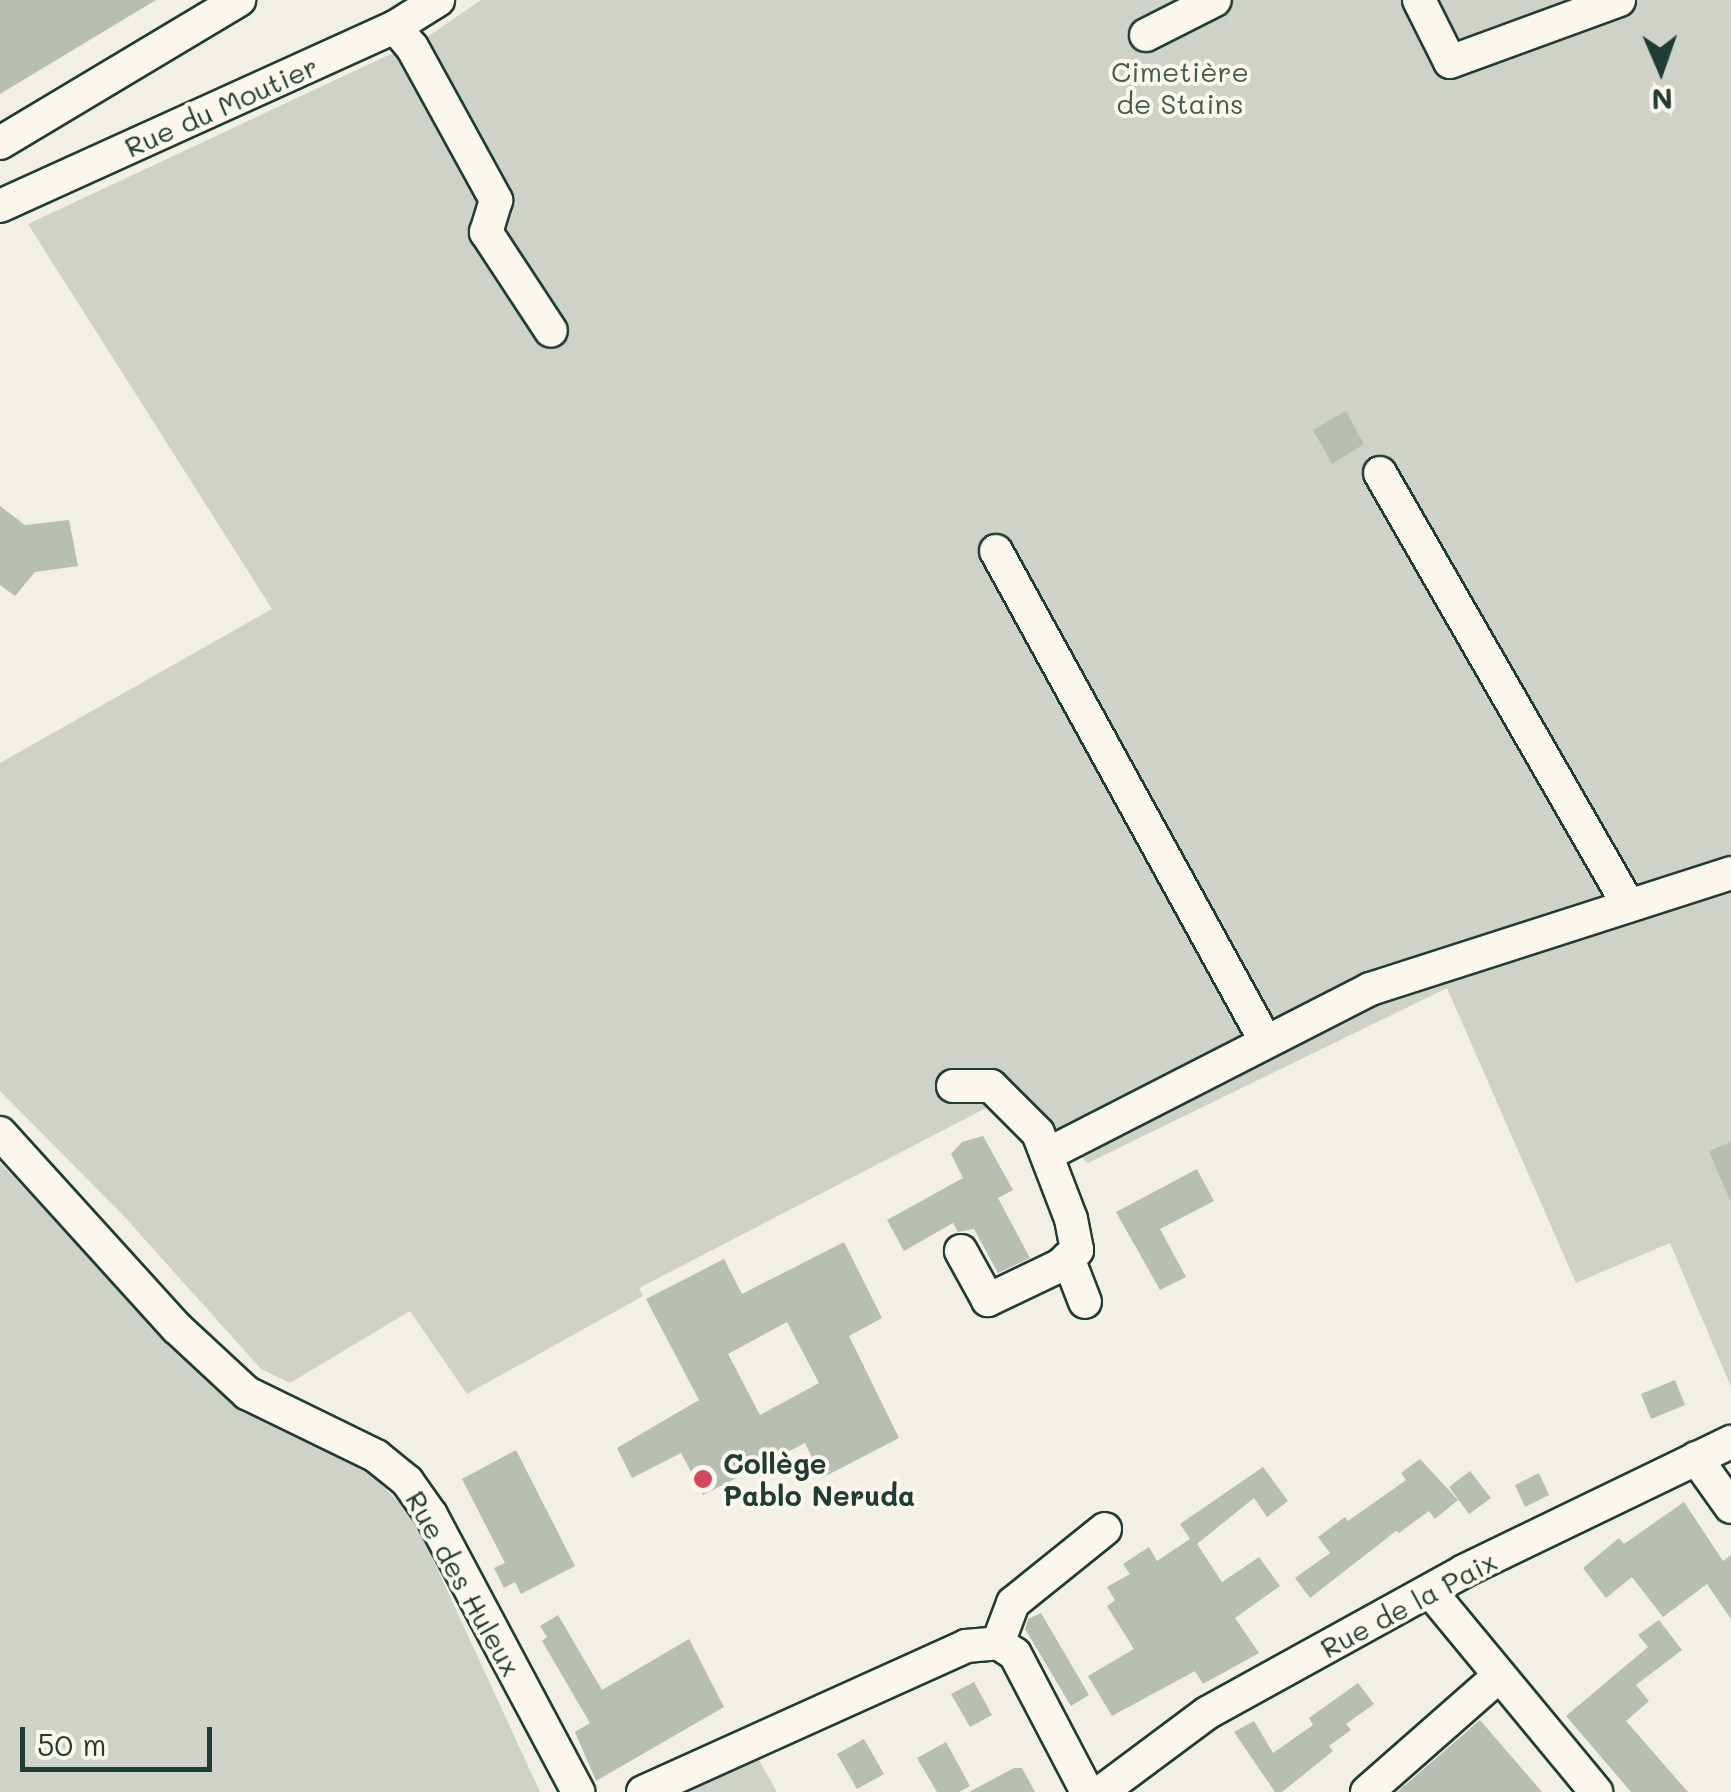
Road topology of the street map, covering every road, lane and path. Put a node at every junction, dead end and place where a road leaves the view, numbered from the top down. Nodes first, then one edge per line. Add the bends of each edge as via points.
1 (240, 0) edge
2 (438, 0) edge
3 (1215, 0) edge
4 (1419, 0) edge
5 (1614, 1) edge
6 (395, 27) junction
7 (1146, 35) dead end
8 (0, 143) edge
9 (0, 206) edge
10 (551, 330) dead end
11 (1380, 472) dead end
12 (996, 551) dead end
13 (1731, 873) edge
14 (1628, 906) junction
15 (1266, 1042) junction
16 (952, 1086) dead end
17 (0, 1133) edge
18 (1048, 1154) junction
19 (962, 1251) dead end
20 (1068, 1258) junction
21 (1085, 1302) dead end
22 (1731, 1442) edge
23 (1696, 1458) junction
24 (1731, 1507) edge
25 (1104, 1529) dead end
26 (1430, 1591) junction
27 (998, 1643) junction
28 (1499, 1676) junction
29 (578, 1792) edge
30 (643, 1792) edge
31 (1087, 1792) edge
32 (1101, 1792) edge
33 (1368, 1792) edge
34 (1596, 1792) edge

1 - 8 street
2 - 6 street, Rue du Moutier
3 - 7 street
4 - 5 street via 1450,62
6 - 9 street, Rue du Moutier
6 - 10 street via 496,200 486,232
11 - 14 street
12 - 15 street
13 - 14 street
14 - 15 street via 1370,989
15 - 18 street
16 - 18 street via 991,1086 1038,1133
17 - 29 street, Rue des Huleux via 177,1328 247,1393 376,1456 407,1481 431,1514
18 - 20 street via 1072,1218 1077,1250
19 - 20 street via 988,1300
20 - 21 street
22 - 23 street, Rue de la Paix
23 - 24 street
23 - 26 street, Rue de la Paix
25 - 27 street via 1012,1603
26 - 28 street
26 - 32 street, Rue de la Paix via 1207,1713
27 - 30 street via 966,1646
27 - 31 street via 1016,1654
28 - 33 street
28 - 34 street

